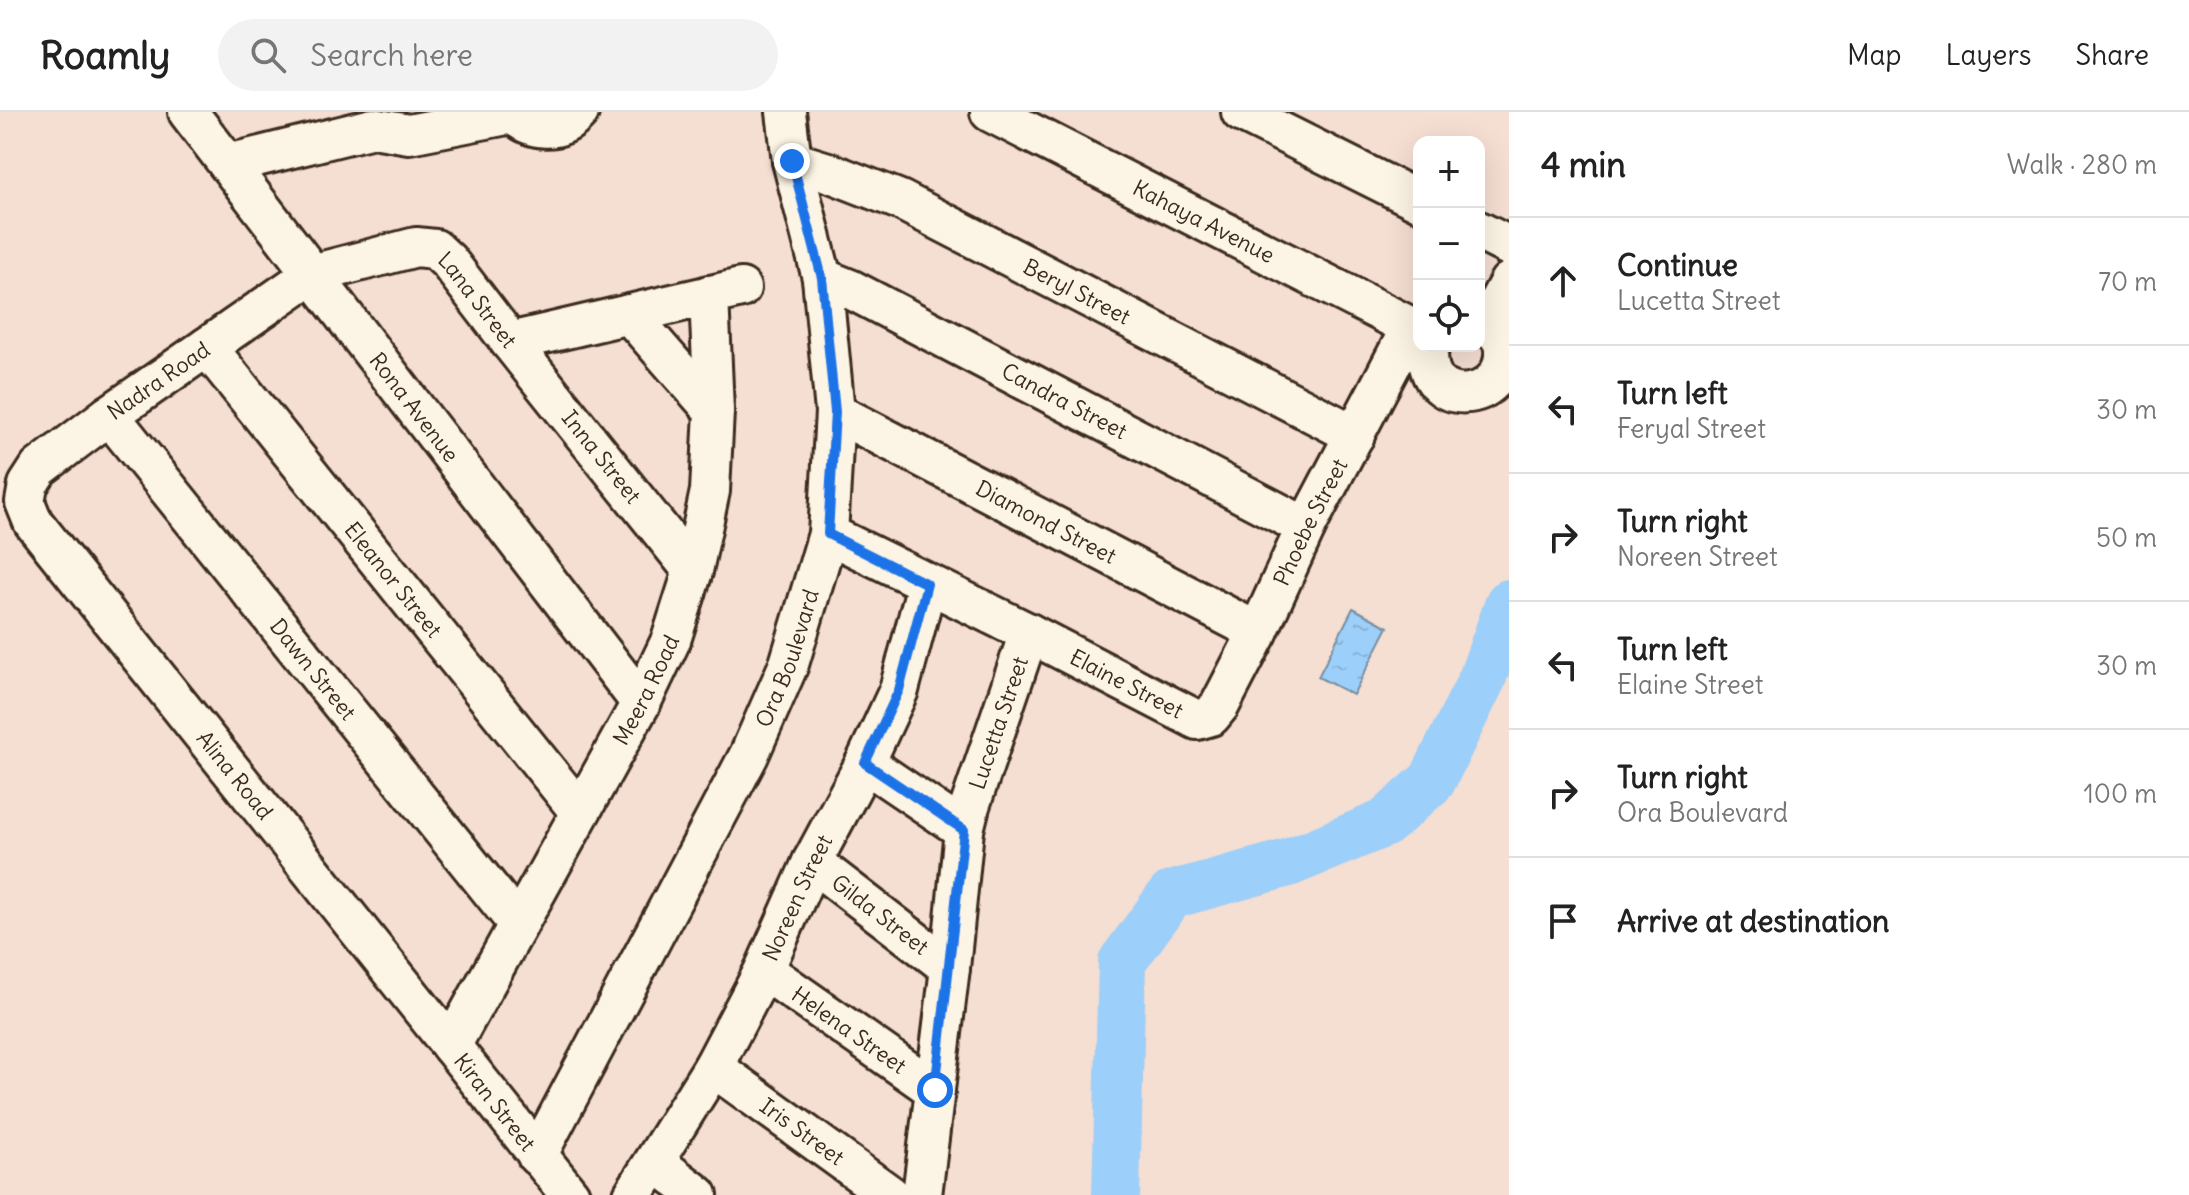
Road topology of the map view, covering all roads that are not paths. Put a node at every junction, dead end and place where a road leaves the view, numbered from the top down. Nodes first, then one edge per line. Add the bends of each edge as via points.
1 (188, 112) edge
2 (579, 112) edge
3 (786, 112) edge
4 (990, 112) edge
5 (1241, 112) edge
6 (512, 113) edge
7 (383, 120) edge
8 (792, 161) junction
9 (228, 164) junction
10 (1413, 198) edge
11 (1485, 234) edge
12 (1509, 246) edge
13 (312, 274) junction
14 (822, 278) junction
15 (1509, 282) edge
16 (725, 292) joint
17 (629, 314) junction
18 (1485, 319) edge
19 (1485, 323) edge
20 (1413, 331) edge
21 (510, 342) junction
22 (1413, 346) edge
23 (207, 347) junction
24 (1425, 352) edge
25 (714, 411) junction
26 (835, 412) junction
27 (109, 415) junction
28 (1355, 435) junction
29 (25, 502) joint
30 (1306, 527) junction
31 (828, 534) junction
32 (693, 571) junction
33 (927, 584) junction
34 (1258, 632) junction
35 (1029, 633) junction
36 (641, 703) junction
37 (1211, 716) joint
38 (865, 763) junction
39 (579, 811) junction
40 (964, 830) junction
41 (812, 862) junction
42 (518, 924) junction
43 (950, 968) junction
44 (764, 970) junction
45 (451, 1046) junction
46 (713, 1067) junction
47 (935, 1090) junction
48 (537, 1156) junction
49 (655, 1162) junction
50 (570, 1195) edge
51 (633, 1195) edge
52 (698, 1195) edge
53 (890, 1195) edge
54 (922, 1195) edge

1 - 9 street, Rona Avenue
2 - 6 street via 552,128 537,128
3 - 8 street, Ora Boulevard
4 - 20 street, Kahaya Avenue
5 - 10 street
6 - 7 street via 409,134
7 - 9 street
8 - 14 street, Ora Boulevard
8 - 28 street, Beryl Street via 900,200
9 - 13 street, Rona Avenue
11 - 12 street
13 - 21 street, Lana Street via 416,247 435,249
13 - 23 street, Nadra Road
13 - 36 street, Rona Avenue
14 - 26 street, Ora Boulevard
14 - 30 street, Candra Street
15 - 18 street
16 - 17 street, Lana Street
16 - 25 street, Meera Road
17 - 21 street, Lana Street
17 - 25 street
19 - 24 street via 1502,341 1505,365 1482,392 1447,390 1432,372
21 - 32 street, Inna Street
22 - 28 street, Phoebe Street
23 - 27 street, Nadra Road
23 - 39 street, Eleanor Street
25 - 32 street, Meera Road via 710,491
26 - 31 street, Ora Boulevard
26 - 34 street, Diamond Street
27 - 29 street, Nadra Road via 39,468
27 - 42 street, Dawn Street
28 - 30 street, Phoebe Street
29 - 45 street, Alina Road via 33,522
30 - 34 street, Phoebe Street
31 - 33 street, Elaine Street
31 - 48 street, Ora Boulevard via 789,664 749,755
32 - 36 street, Meera Road via 671,640
33 - 35 street, Elaine Street
33 - 38 street, Noreen Street via 899,690
34 - 37 street, Phoebe Street
35 - 37 street, Elaine Street via 1197,720
35 - 40 street, Lucetta Street
36 - 39 street, Meera Road
38 - 40 street
38 - 41 street, Noreen Street
39 - 42 street, Meera Road
40 - 43 street, Lucetta Street
41 - 43 street, Gilda Street
41 - 44 street, Noreen Street
42 - 45 street, Meera Road
43 - 47 street, Lucetta Street
44 - 46 street, Noreen Street
44 - 47 street, Helena Street
45 - 48 street, Kiran Street
46 - 49 street, Noreen Street
46 - 53 street, Iris Street
47 - 54 street, Lucetta Street
48 - 50 street, Kiran Street
49 - 51 street, Noreen Street
49 - 52 street

